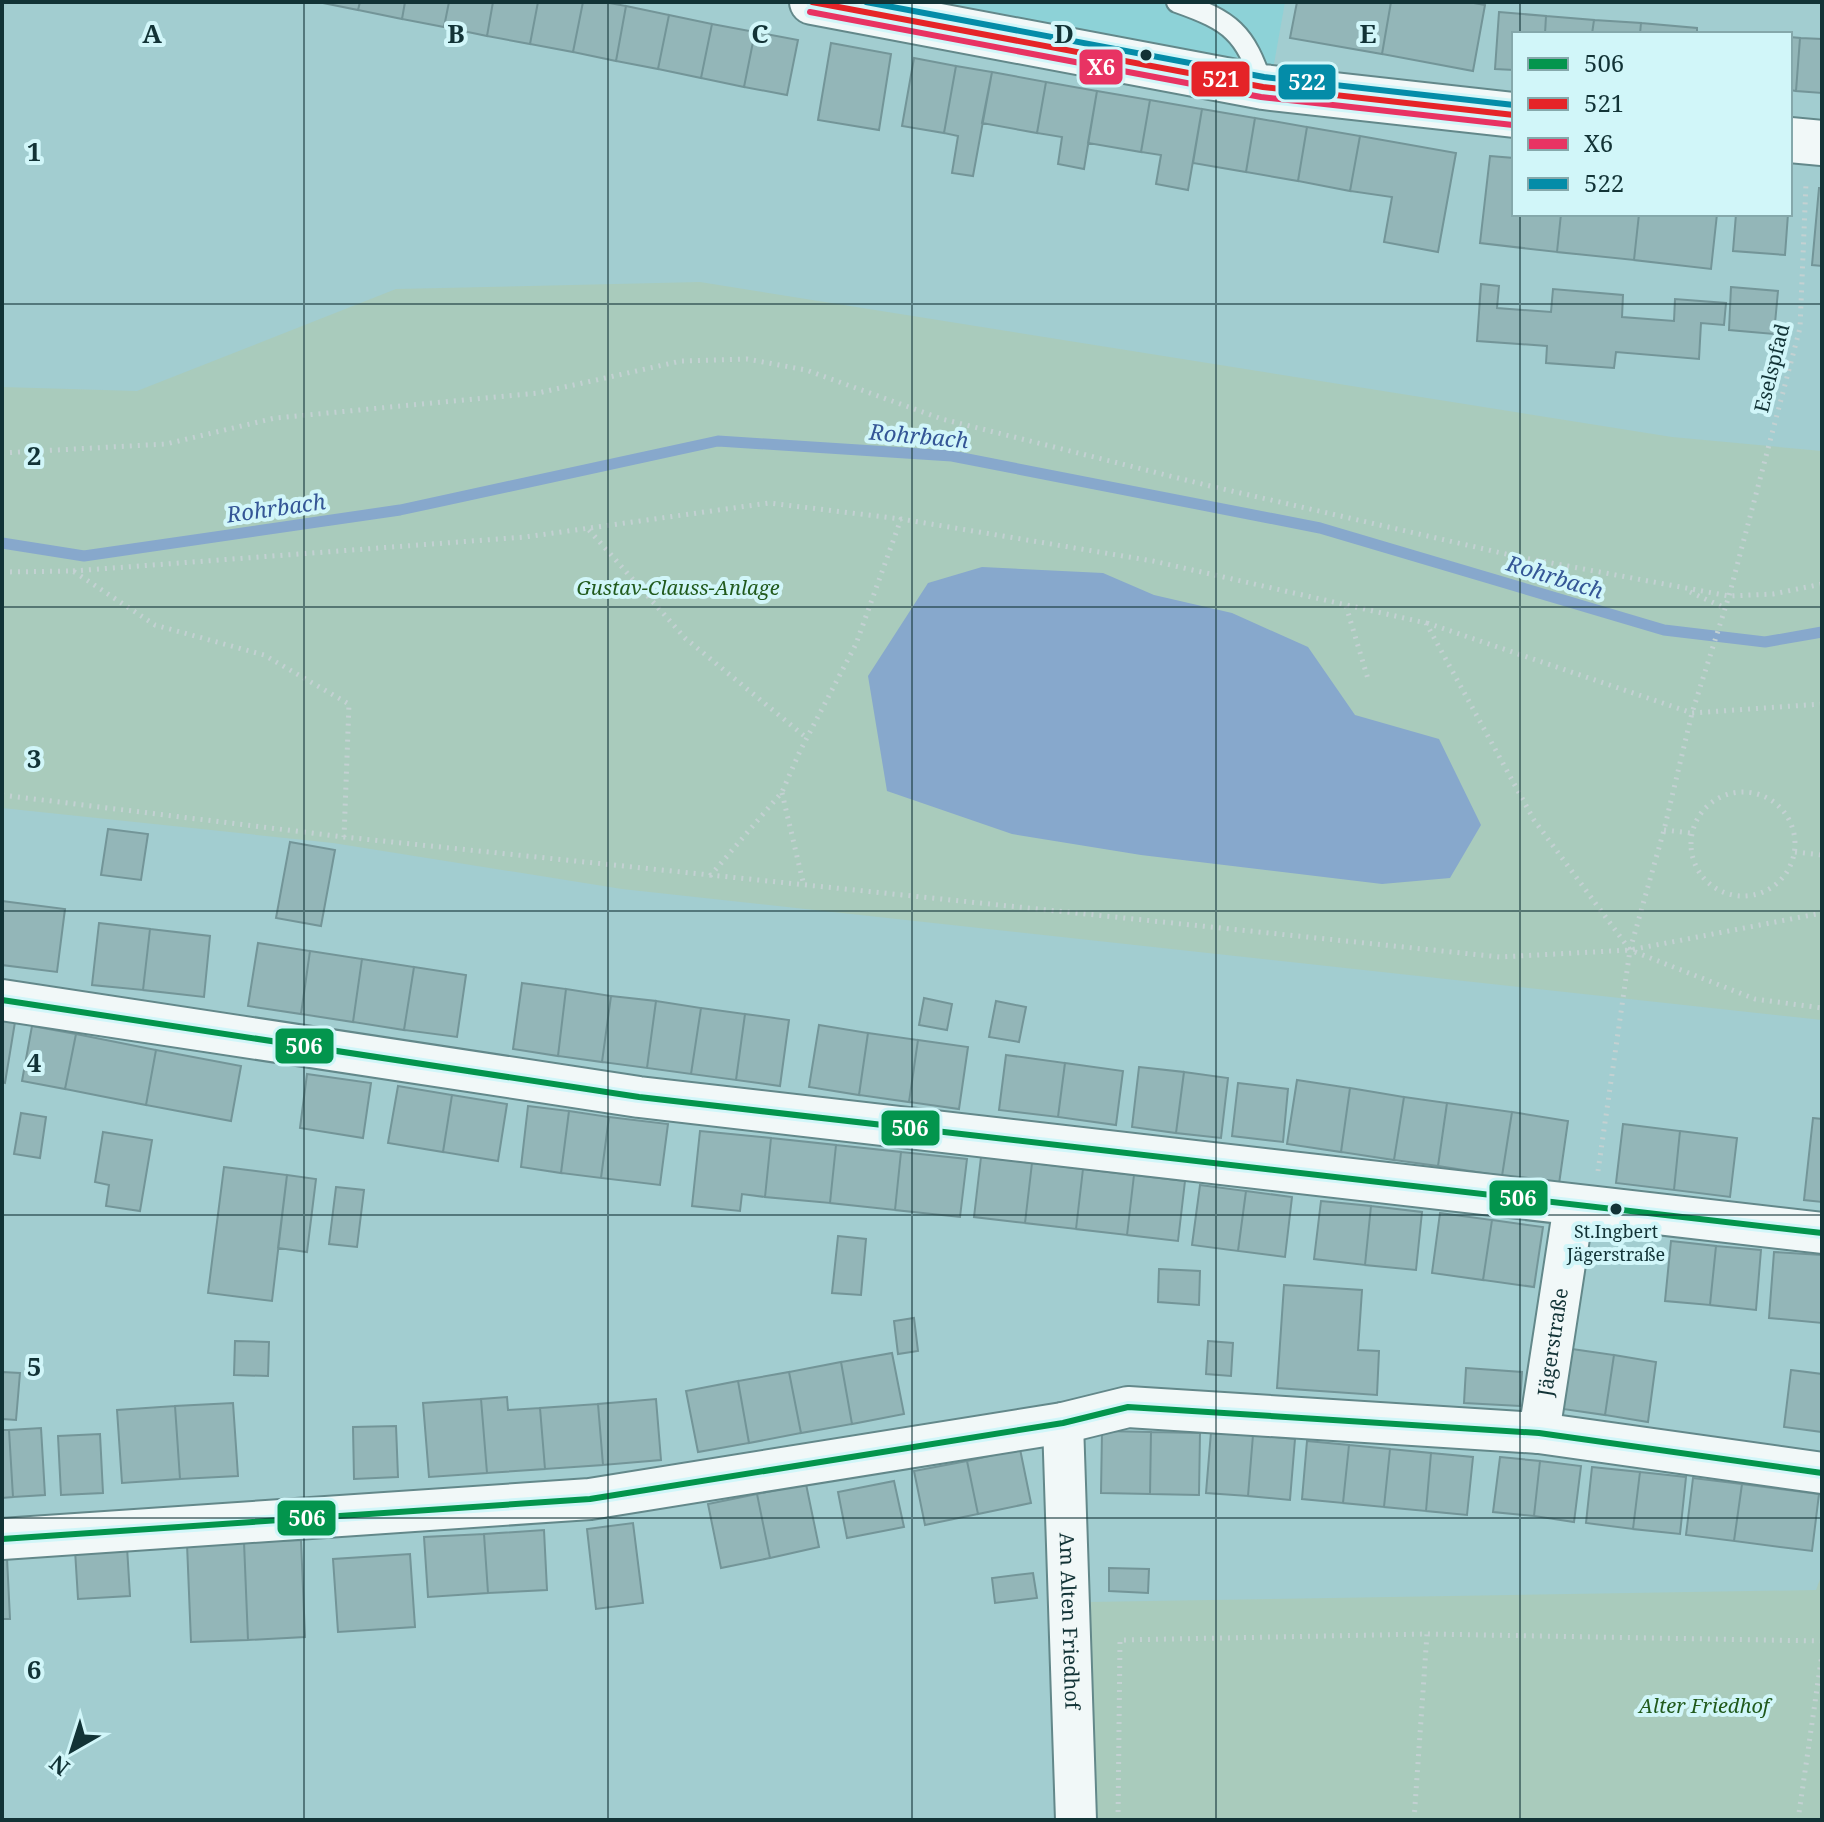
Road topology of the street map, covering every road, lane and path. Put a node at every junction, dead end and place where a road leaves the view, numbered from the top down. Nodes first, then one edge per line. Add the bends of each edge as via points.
1 (812, 2) edge
2 (1177, 2) edge
3 (1263, 87) junction
4 (1512, 115) edge
5 (1807, 142) edge
6 (2, 453) edge
7 (901, 519) junction
8 (588, 530) junction
9 (73, 571) junction
10 (2, 572) edge
11 (1822, 584) edge
12 (1682, 589) junction
13 (1729, 596) junction
14 (1346, 605) junction
15 (1724, 610) junction
16 (1426, 623) junction
17 (1368, 679) dead end
18 (1822, 704) edge
19 (1692, 713) junction
20 (808, 739) junction
21 (782, 792) junction
22 (2, 795) edge
23 (1664, 830) junction
24 (1691, 833) junction
25 (344, 837) junction
26 (1795, 852) junction
27 (1822, 855) edge
28 (710, 877) junction
29 (804, 886) junction
30 (1822, 913) edge
31 (1630, 950) junction
32 (2, 1000) edge
33 (1822, 1008) edge
34 (1583, 1206) junction
35 (1822, 1233) edge
36 (1063, 1423) junction
37 (1539, 1433) junction
38 (1822, 1473) edge
39 (2, 1539) edge
40 (1427, 1634) junction
41 (1822, 1641) edge
42 (1822, 1654) edge
43 (1818, 1705) edge
44 (1076, 1820) edge
45 (1118, 1820) edge
46 (1414, 1820) edge
47 (1798, 1820) edge

1 - 3 main road
2 - 3 lane via 1233,27 1252,53
3 - 4 main road
5 - 13 path, Eselspfad via 1800,328
6 - 12 path via 166,444 275,418 538,393 681,361 747,359 806,370 942,419 1195,482
7 - 8 path via 769,503
7 - 14 path via 1153,561
7 - 20 path via 856,644
8 - 9 path
8 - 20 path via 685,638
9 - 10 path
9 - 25 path via 155,625 264,655 349,704
11 - 13 path
12 - 13 path
12 - 15 path
13 - 15 path, Eselspfad
14 - 16 path
14 - 17 path
15 - 19 path, Eselspfad
16 - 19 path
16 - 31 path via 1534,820
18 - 19 path
19 - 23 path, Eselspfad
20 - 21 path
21 - 28 path
21 - 29 path
22 - 25 path
23 - 24 path
23 - 31 path, Eselspfad
24 - 26 path via 1713,800 1745,791 1765,796 1788,817
24 - 26 path via 1691,852 1704,881 1737,897 1771,889 1785,877
25 - 28 path
26 - 27 path
28 - 29 path
29 - 31 path via 1500,957
30 - 31 path
31 - 33 path via 1755,999
31 - 34 path, Eselspfad
32 - 34 street via 639,1097
34 - 35 street
34 - 37 street, Jägerstraße
36 - 37 street via 1128,1407
36 - 39 street via 590,1499
36 - 44 street, Am Alten Friedhof
37 - 38 street
40 - 41 path
40 - 45 path via 1120,1640
40 - 46 path
42 - 43 path
43 - 47 path

